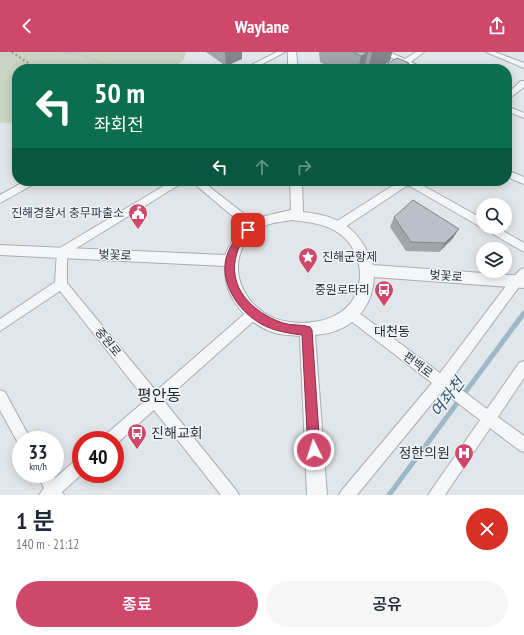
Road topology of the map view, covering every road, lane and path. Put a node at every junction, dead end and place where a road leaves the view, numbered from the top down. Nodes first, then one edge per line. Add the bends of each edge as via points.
1 (64, 52) edge
2 (282, 52) edge
3 (292, 52) edge
4 (383, 52) edge
5 (421, 52) edge
6 (488, 52) edge
7 (406, 62) junction
8 (105, 64) edge
9 (257, 64) edge
10 (293, 64) edge
11 (403, 64) edge
12 (410, 64) edge
13 (524, 66) edge
14 (524, 83) edge
15 (512, 94) edge
16 (512, 110) edge
17 (524, 116) edge
18 (512, 176) edge
19 (524, 182) edge
20 (24, 186) edge
21 (171, 186) edge
22 (202, 186) edge
23 (296, 186) edge
24 (399, 186) edge
25 (416, 186) edge
26 (0, 199) edge
27 (297, 214) junction
28 (476, 220) edge
29 (338, 226) junction
30 (253, 227) junction
31 (500, 234) edge
32 (524, 248) edge
33 (0, 250) edge
34 (62, 252) junction
35 (230, 261) junction
36 (368, 271) junction
37 (521, 279) edge
38 (61, 284) junction
39 (253, 314) junction
40 (351, 314) junction
41 (0, 326) edge
42 (307, 330) junction
43 (524, 367) edge
44 (441, 382) junction
45 (0, 397) edge
46 (155, 400) junction
47 (489, 419) junction
48 (19, 431) edge
49 (120, 431) edge
50 (524, 445) edge
51 (72, 474) edge
52 (48, 483) edge
53 (52, 493) edge
54 (231, 495) edge
55 (317, 495) edge
56 (347, 495) edge
57 (436, 495) edge

1 - 8 path via 75,53
2 - 9 street
3 - 10 street
4 - 7 street
5 - 7 street
6 - 13 street
7 - 11 street
7 - 12 street
14 - 15 street
16 - 17 street
18 - 19 street
20 - 26 street
21 - 34 street
22 - 30 street
23 - 27 street
24 - 29 street
25 - 28 street
27 - 29 street via 317,217
27 - 30 street via 275,217
29 - 36 street via 358,244 366,258
30 - 35 street via 238,242
31 - 32 street
33 - 34 street, 벚꽃로
34 - 35 street, 벚꽃로
34 - 38 street
35 - 39 street via 233,289
36 - 37 street, 벚꽃로
36 - 40 street via 366,292
37 - 44 street
38 - 41 street
38 - 46 street, 중원로
39 - 42 street via 277,326
39 - 46 street
40 - 42 street via 331,326
40 - 44 street, 편백로
42 - 55 street
43 - 47 street
44 - 47 street, 편백로
44 - 56 street
45 - 48 street
46 - 49 street
46 - 54 street, 중원로
47 - 50 street, 편백로
47 - 57 street
51 - 53 street
52 - 53 street

